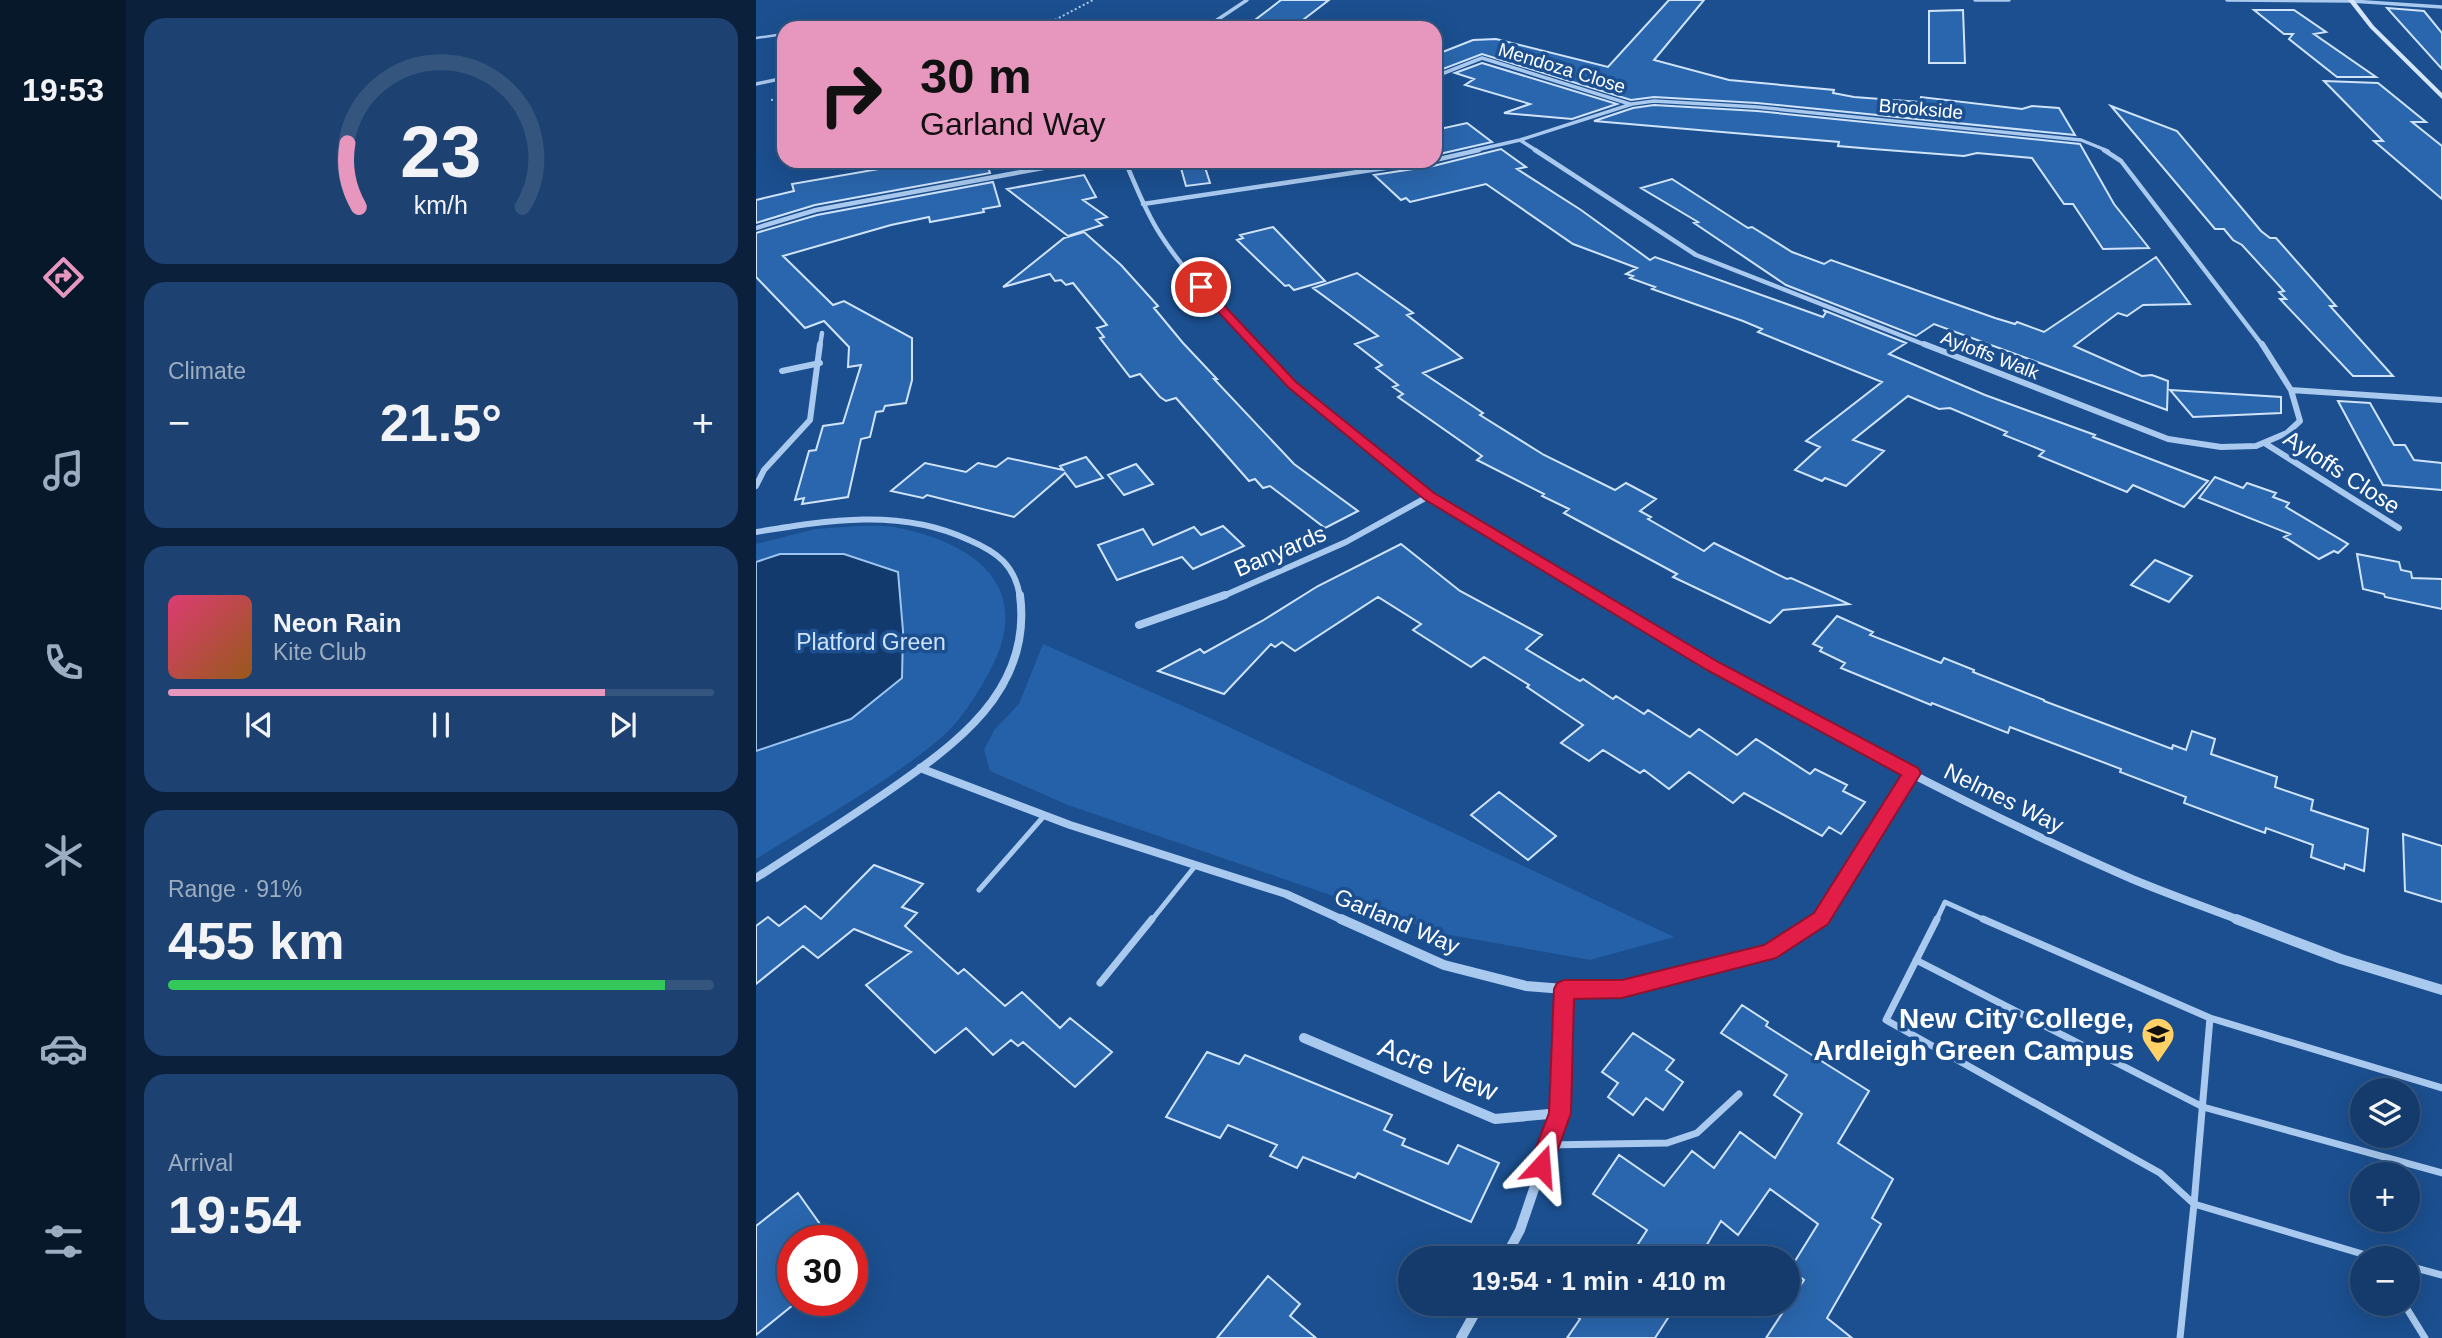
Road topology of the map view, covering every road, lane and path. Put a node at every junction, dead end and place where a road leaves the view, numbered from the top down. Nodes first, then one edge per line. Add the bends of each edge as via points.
1 (1093, 0) edge
2 (1247, 0) edge
3 (1975, 0) edge
4 (2009, 0) edge
5 (2227, 0) edge
6 (2265, 0) edge
7 (2351, 0) edge
8 (2442, 7) edge
9 (1053, 21) edge
10 (1216, 21) edge
11 (777, 35) edge
12 (756, 38) edge
13 (1444, 73) dead end
14 (777, 80) edge
15 (756, 84) edge
16 (2442, 97) edge
17 (1632, 104) junction
18 (1520, 140) junction
19 (1442, 159) edge
20 (1043, 168) edge
21 (1128, 168) edge
22 (1386, 168) edge
23 (1143, 204) junction
24 (756, 228) edge
25 (822, 333) dead end
26 (820, 363) junction
27 (782, 371) dead end
28 (2291, 390) junction
29 (2442, 400) edge
30 (2266, 444) junction
31 (756, 486) edge
32 (1429, 496) junction
33 (2399, 528) dead end
34 (756, 532) edge
35 (1139, 625) dead end
36 (920, 768) junction
37 (1912, 773) junction
38 (1044, 816) junction
39 (1196, 865) junction
40 (756, 877) edge
41 (979, 890) dead end
42 (1916, 960) junction
43 (1100, 983) dead end
44 (1564, 989) junction
45 (2442, 990) edge
46 (2210, 1018) junction
47 (1304, 1038) dead end
48 (2442, 1088) edge
49 (1739, 1094) dead end
50 (2203, 1107) junction
51 (1560, 1113) junction
52 (1547, 1145) junction
53 (2442, 1173) edge
54 (2194, 1203) junction
55 (1511, 1246) edge
56 (2350, 1250) edge
57 (2420, 1269) edge
58 (2442, 1275) edge
59 (1473, 1316) edge
60 (2411, 1316) edge
61 (1461, 1338) edge
62 (2179, 1338) edge
63 (2425, 1338) edge

1 - 9 path
2 - 10 street
3 - 4 street
5 - 6 street
6 - 7 street
7 - 8 street
7 - 16 street
11 - 12 lane
13 - 17 street, Mendoza Close via 1482,58
14 - 15 street
17 - 18 street, Brookside
17 - 28 street, Brookside via 1678,102 1771,109 2062,137 2096,146 2121,162 2252,329
18 - 19 street, Brookside
18 - 30 street, Ayloffs Walk via 1696,255 2168,439 2224,448
20 - 24 street via 816,210
21 - 23 street, Nelmes Way
22 - 23 street, Brookside
23 - 32 street, Nelmes Way via 1187,271 1292,384
25 - 26 street
26 - 27 street
26 - 31 street via 810,420 764,470
28 - 29 street
28 - 30 street, Ayloffs Walk via 2300,421 2287,436
30 - 33 street, Ayloffs Close
32 - 35 street, Banyards via 1346,542 1220,597
32 - 37 street, Nelmes Way via 1712,666
34 - 36 street via 861,518 905,520 968,538 1010,566 1021,593 1023,630 1013,662 971,727
36 - 38 street, Garland Way
36 - 40 street
37 - 44 street, Garland Way via 1821,918 1769,952 1622,989
37 - 45 street, Nelmes Way via 2133,879 2341,959
38 - 39 street, Garland Way
38 - 41 lane
39 - 43 lane
39 - 44 street, Garland Way via 1286,894 1444,965 1526,986
42 - 46 lane via 1945,902
42 - 50 lane
42 - 54 lane via 1886,1020 2160,1173
44 - 51 street
46 - 48 lane
46 - 50 lane
47 - 51 street, Acre View via 1495,1119
49 - 52 lane via 1697,1133 1667,1143
50 - 53 lane
50 - 54 lane
51 - 52 street
52 - 55 street
54 - 56 lane
54 - 62 lane
57 - 58 lane
59 - 61 street
60 - 63 lane

